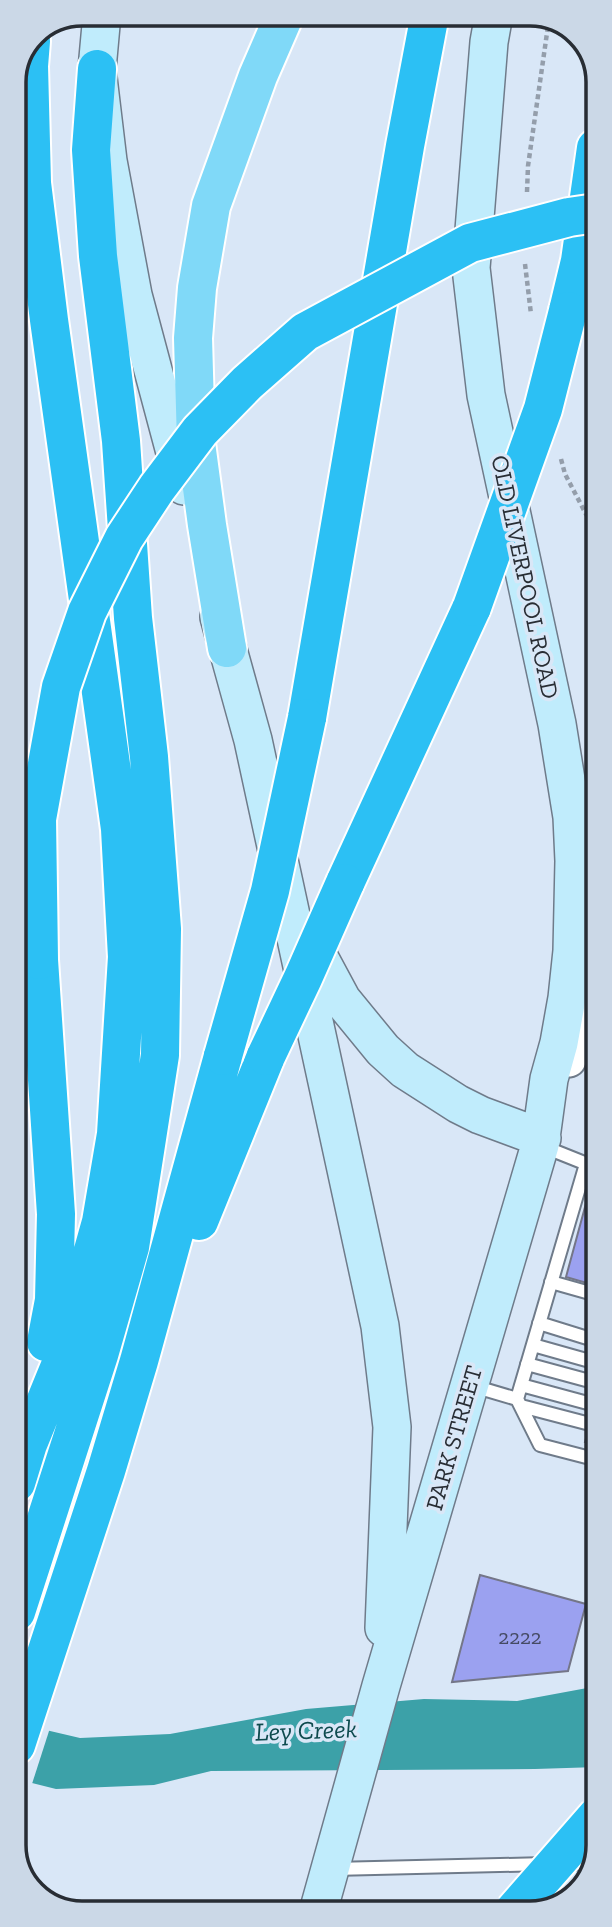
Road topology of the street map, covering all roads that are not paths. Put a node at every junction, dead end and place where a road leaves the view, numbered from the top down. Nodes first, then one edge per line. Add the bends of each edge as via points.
1 (101, 26) edge
2 (280, 26) edge
3 (428, 26) edge
4 (492, 26) edge
5 (29, 66) edge
6 (97, 69) junction
7 (586, 214) edge
8 (586, 219) edge
9 (586, 262) edge
10 (568, 311) junction
11 (227, 649) junction
12 (285, 895) junction
13 (586, 1005) edge
14 (541, 1142) junction
15 (586, 1163) edge
16 (586, 1183) edge
17 (551, 1282) junction
18 (586, 1292) edge
19 (539, 1324) junction
20 (586, 1338) edge
21 (533, 1345) junction
22 (586, 1360) edge
23 (139, 1361) junction
24 (527, 1364) junction
25 (586, 1380) edge
26 (470, 1385) junction
27 (521, 1385) junction
28 (519, 1402) junction
29 (586, 1403) edge
30 (586, 1423) edge
31 (28, 1444) junction
32 (26, 1450) edge
33 (586, 1457) edge
34 (26, 1582) edge
35 (381, 1686) junction
36 (26, 1715) edge
37 (586, 1829) edge
38 (583, 1863) edge
39 (330, 1869) junction
40 (321, 1901) edge
41 (523, 1901) edge

1 - 6 main road
2 - 11 main road via 211,206 197,288 193,338 196,443
3 - 23 highway, bridge via 307,718 270,891
4 - 14 main road, OLD LIVERPOOL ROAD via 471,268 486,395 557,724 575,861 567,998
5 - 31 highway via 32,183 120,829 127,957 116,1134 101,1222 62,1361
6 - 11 main road via 108,161 133,295
6 - 34 highway via 91,150 152,796 162,929 160,1055 130,1247
7 - 31 highway, bridge via 470,243 306,331 200,431 124,538 87,612 61,687 37,819 39,960 56,1214 54,1300
8 - 10 highway
9 - 10 highway
10 - 23 highway, bridge via 542,409 472,607 266,1056
11 - 12 main road via 253,740
12 - 14 main road via 342,1000 383,1050 458,1104
12 - 35 main road via 380,1326 392,1427
13 - 14 street, PARK STREET
14 - 15 lane
14 - 26 main road, PARK STREET
16 - 17 lane
17 - 18 lane
17 - 19 lane
19 - 20 lane
19 - 21 lane
21 - 22 lane
21 - 24 lane
23 - 36 highway
24 - 25 lane
24 - 27 lane
26 - 28 lane
26 - 35 main road, PARK STREET
27 - 28 lane
27 - 29 lane
28 - 30 lane
28 - 33 lane via 540,1445
31 - 32 highway
35 - 39 main road, PARK STREET
37 - 41 highway, bridge
38 - 39 lane
39 - 40 main road, PARK STREET

